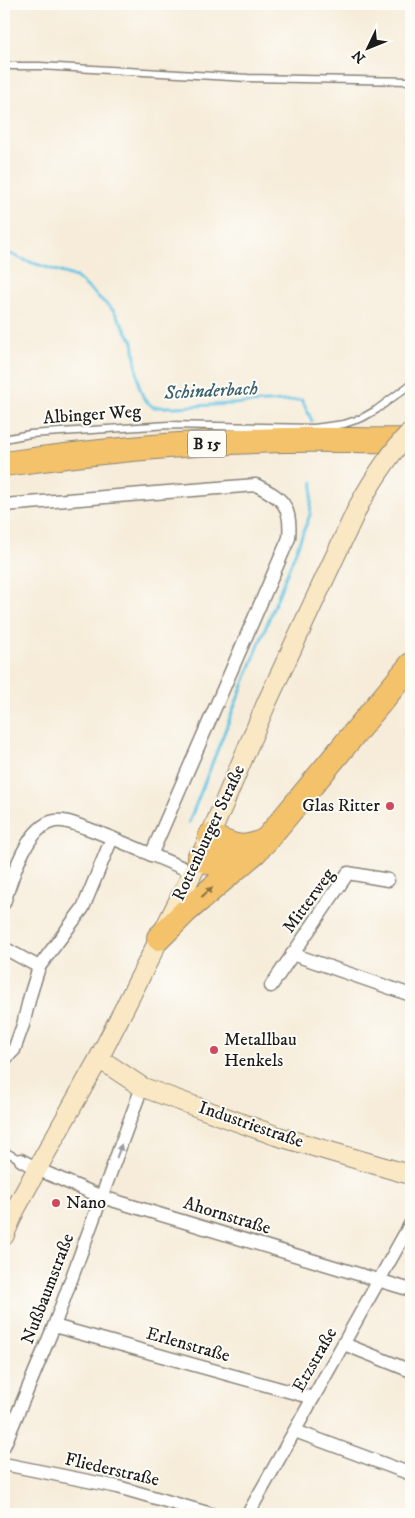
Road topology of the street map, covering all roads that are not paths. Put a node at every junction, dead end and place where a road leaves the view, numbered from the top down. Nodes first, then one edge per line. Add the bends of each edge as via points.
1 (4, 66) edge
2 (411, 81) edge
3 (411, 384) edge
4 (411, 431) edge
5 (4, 439) edge
6 (411, 440) edge
7 (411, 455) edge
8 (4, 464) edge
9 (4, 479) edge
10 (4, 505) edge
11 (411, 665) edge
12 (210, 836) junction
13 (112, 838) junction
14 (267, 839) junction
15 (151, 855) junction
16 (196, 865) junction
17 (238, 866) junction
18 (388, 880) dead end
19 (4, 903) edge
20 (160, 938) junction
21 (4, 948) edge
22 (292, 954) junction
23 (39, 968) junction
24 (272, 986) dead end
25 (411, 995) edge
26 (4, 1060) edge
27 (98, 1060) junction
28 (142, 1087) junction
29 (4, 1151) edge
30 (29, 1164) junction
31 (411, 1175) edge
32 (102, 1197) junction
33 (411, 1223) edge
34 (4, 1236) edge
35 (380, 1280) junction
36 (411, 1290) edge
37 (54, 1326) junction
38 (344, 1344) junction
39 (411, 1371) edge
40 (313, 1398) junction
41 (295, 1431) junction
42 (4, 1446) edge
43 (4, 1464) edge
44 (411, 1474) edge
45 (211, 1514) edge
46 (248, 1514) edge

1 - 2 lane via 248,78
3 - 5 lane, Albinger Weg via 376,410 344,424 314,428 169,425 30,434
4 - 12 street, Rottenburger Straße, bridge via 384,464 359,506 267,702
6 - 8 highway, B 15 via 222,442
7 - 9 highway, B 15 via 222,458 111,466
10 - 15 street via 256,485 285,505 290,520 289,538
11 - 14 highway
12 - 14 highway via 244,848
12 - 16 street, Rottenburger Straße
13 - 15 street
13 - 19 street via 67,822 55,821 43,827 18,859
13 - 23 street via 83,908
14 - 17 highway
15 - 16 street
16 - 17 highway
16 - 20 street, Rottenburger Straße
20 -> 17 highway
18 - 22 street, Mitterweg via 348,874
20 - 27 street, Rottenburger Straße
21 - 23 street
22 - 24 street, Mitterweg
22 - 25 street, Mitterweg
23 - 26 street via 14,1050
27 - 28 street, Industriestraße
27 - 30 street, Rottenburger Straße
28 - 31 street, Industriestraße via 277,1136
32 -> 28 street, Nußbaumstraße
29 - 30 lane
30 - 32 street, Ahornstraße
30 - 34 street, Rottenburger Straße
32 - 35 street, Ahornstraße
32 - 37 street, Nußbaumstraße
33 - 35 street, Etzstraße
35 - 36 street, Ahornstraße
35 - 38 street, Etzstraße
37 - 40 street, Erlenstraße
37 - 42 street, Nußbaumstraße
38 - 39 street
38 - 40 street, Etzstraße
40 - 41 street, Etzstraße
41 - 44 street
41 - 46 street, Etzstraße
43 - 45 street, Fliederstraße via 118,1487

